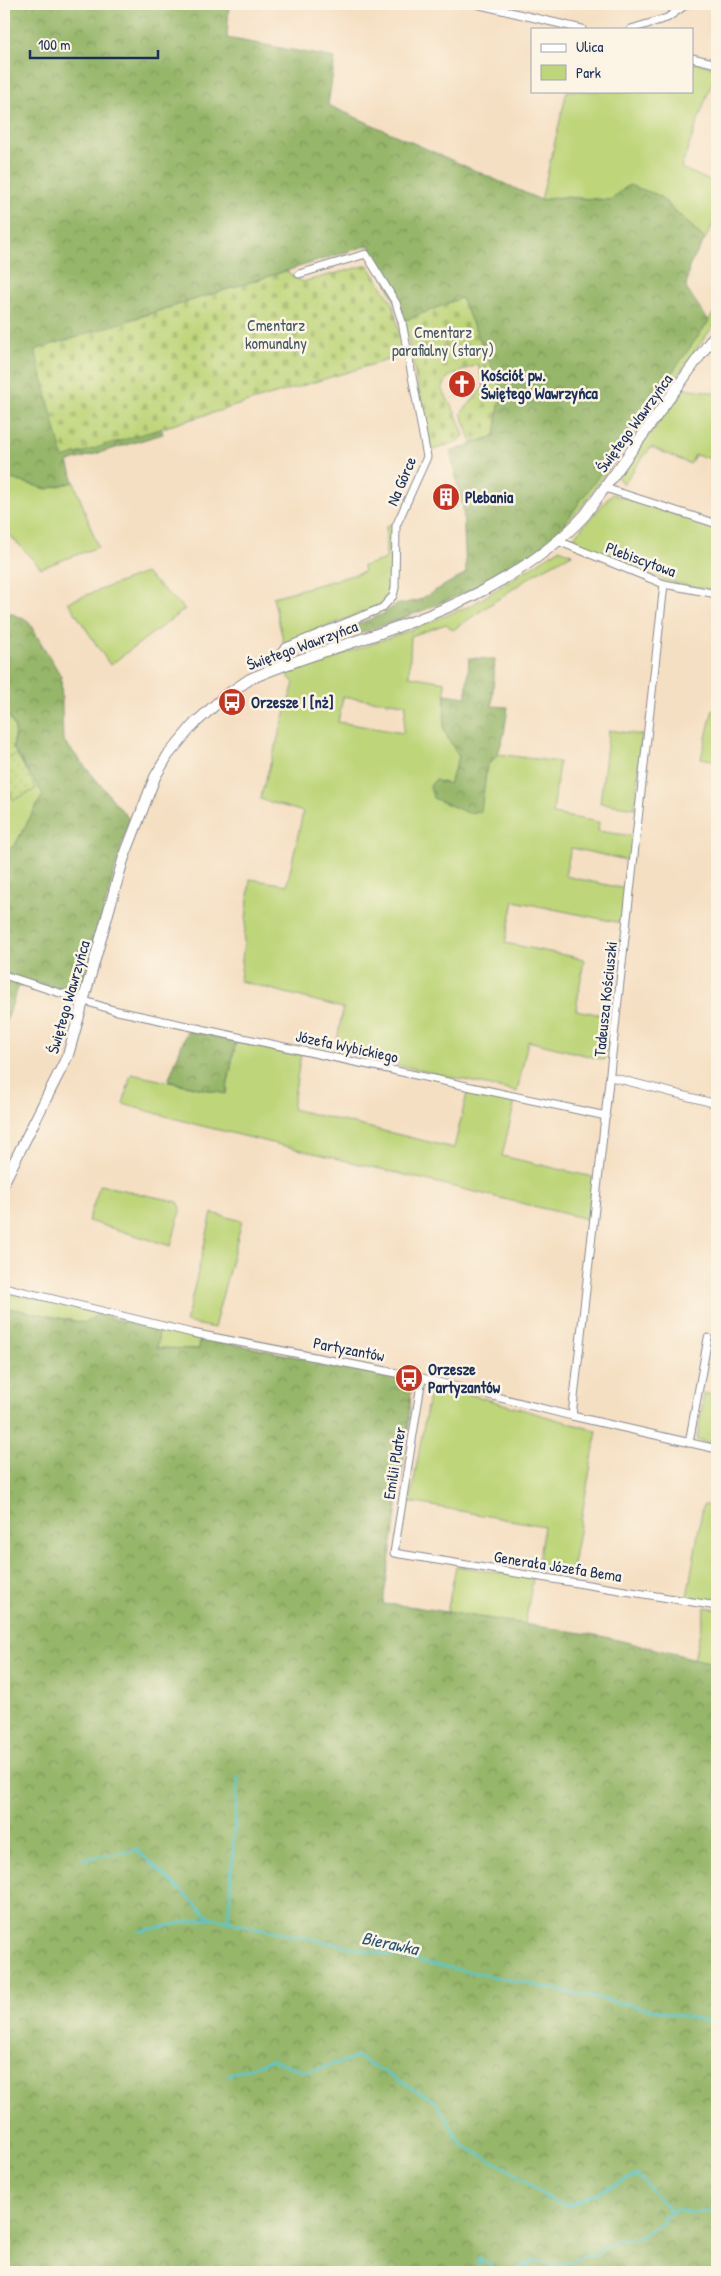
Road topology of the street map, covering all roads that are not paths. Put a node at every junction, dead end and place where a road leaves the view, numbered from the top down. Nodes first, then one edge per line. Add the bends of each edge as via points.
1 (476, 4) edge
2 (687, 4) edge
3 (578, 28) edge
4 (634, 28) edge
5 (694, 58) edge
6 (717, 64) edge
7 (299, 274) dead end
8 (717, 332) edge
9 (606, 488) junction
10 (717, 524) edge
11 (558, 541) junction
12 (664, 584) junction
13 (717, 594) edge
14 (281, 667) junction
15 (4, 975) edge
16 (83, 1000) junction
17 (611, 1077) junction
18 (717, 1104) edge
19 (606, 1116) junction
20 (4, 1182) edge
21 (4, 1287) edge
22 (708, 1338) dead end
23 (422, 1378) junction
24 (572, 1416) junction
25 (689, 1442) junction
26 (717, 1448) edge
27 (394, 1553) joint
28 (717, 1606) edge

1 - 3 street
2 - 4 street via 667,18
5 - 6 street
7 - 14 street, Na Górce via 366,254 396,304 402,322 427,456 396,526 395,588 389,603 286,647 280,653
8 - 9 street, Świętego Wawrzyńca
9 - 10 street
9 - 11 street, Świętego Wawrzyńca via 585,515
11 - 12 street, Plebiscytowa
11 - 14 street, Świętego Wawrzyńca via 516,570 455,604
12 - 13 street, Plebiscytowa
12 - 17 street, Tadeusza Kościuszki
14 - 16 street, Świętego Wawrzyńca via 250,679 225,696 194,724 168,755 155,777 124,860
15 - 16 street, Józefa Wybickiego
16 - 19 street, Józefa Wybickiego via 114,1010
16 - 20 street, Świętego Wawrzyńca via 68,1055
17 - 18 street
17 - 19 street, Tadeusza Kościuszki
19 - 24 street, Tadeusza Kościuszki
21 - 23 street, Partyzantów via 192,1332
22 - 25 street
23 - 24 street, Partyzantów
23 - 27 street, Emilii Plater
24 - 25 street, Partyzantów
25 - 26 street, Partyzantów
27 - 28 street, Generała Józefa Bema

